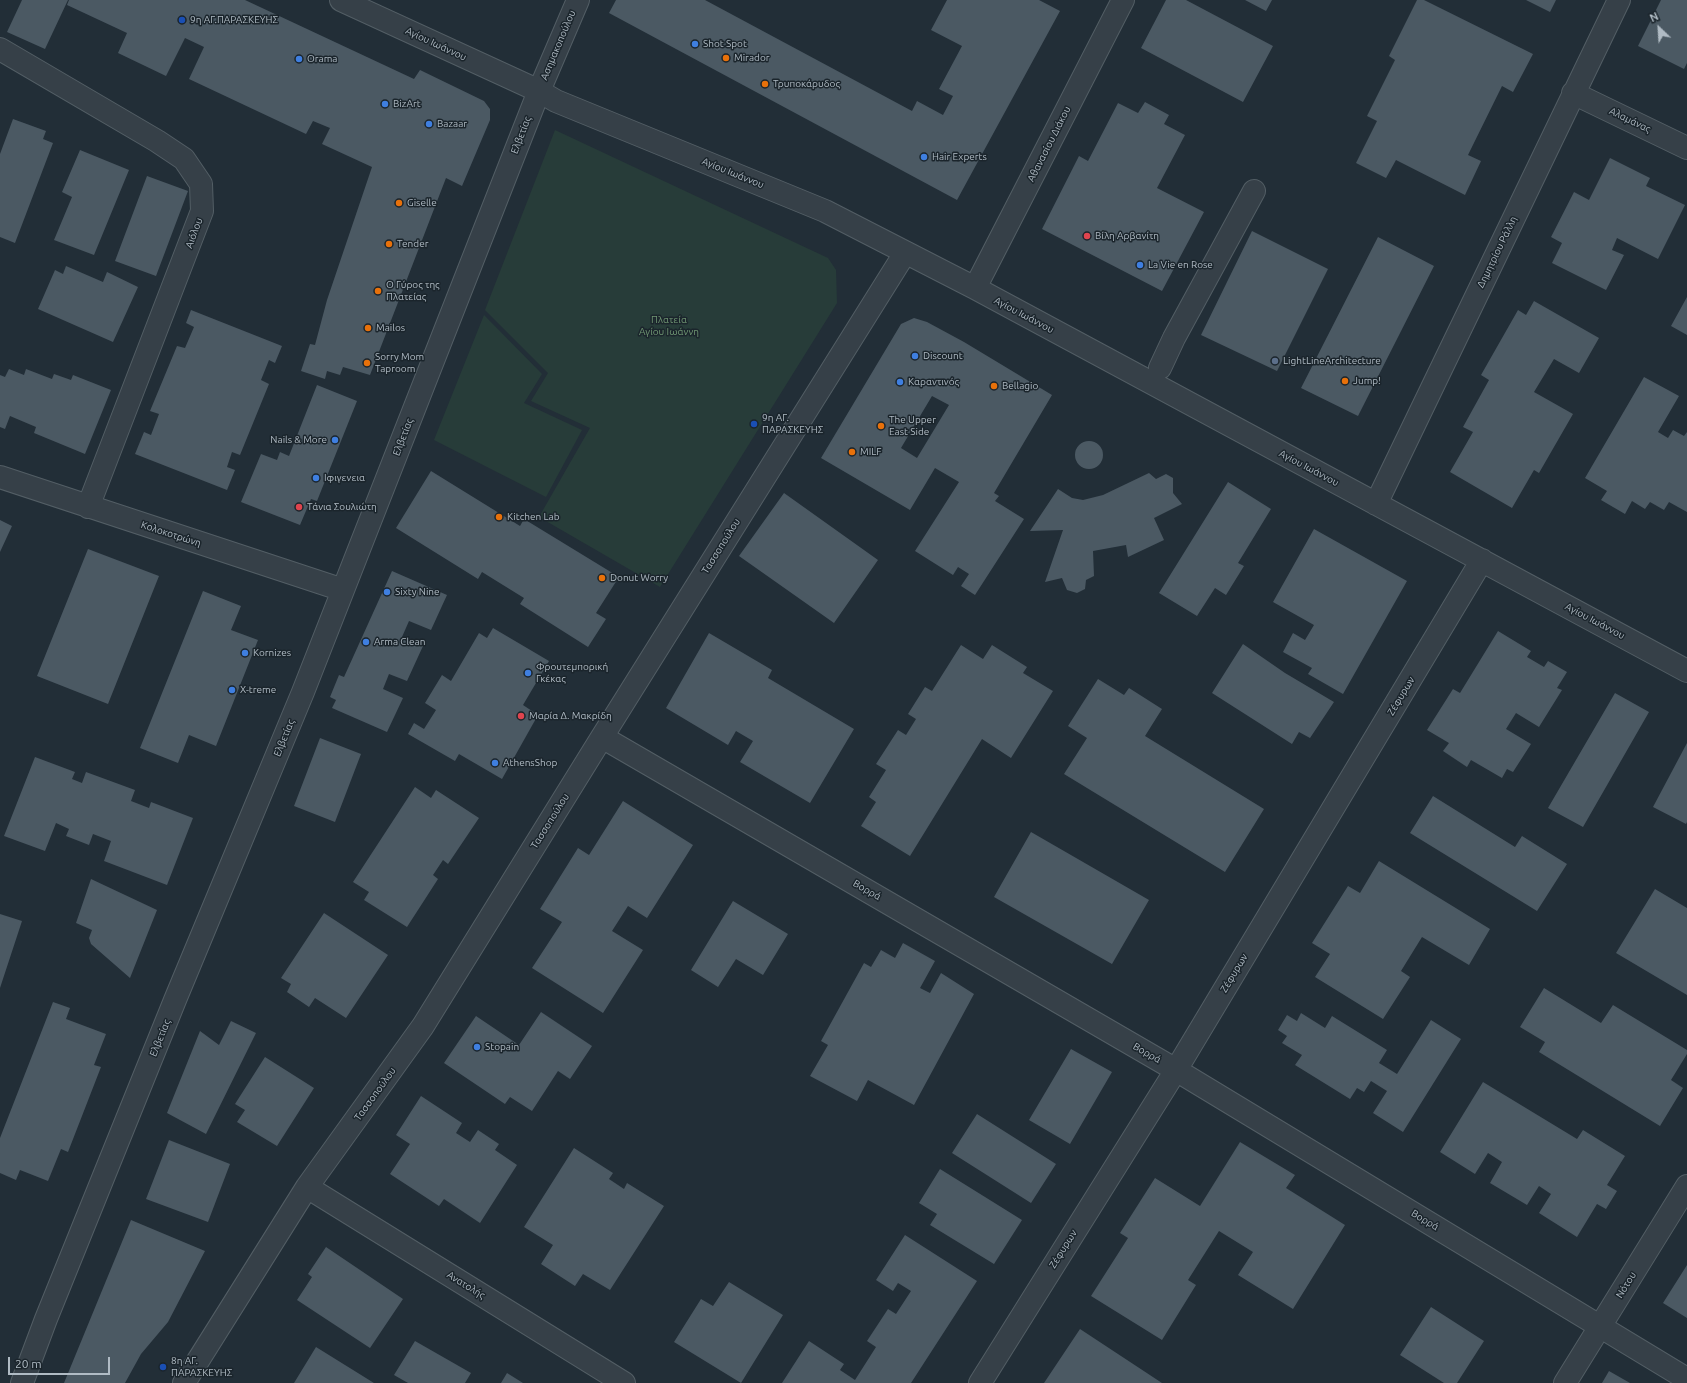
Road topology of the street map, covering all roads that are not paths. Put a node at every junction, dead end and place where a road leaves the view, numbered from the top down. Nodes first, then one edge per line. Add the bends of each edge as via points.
1 (340, 0) edge
2 (578, 0) edge
3 (1123, 0) edge
4 (1619, 0) edge
5 (0, 50) edge
6 (539, 91) junction
7 (1573, 93) junction
8 (1687, 148) edge
9 (1254, 191) dead end
10 (905, 253) junction
11 (975, 288) junction
12 (1160, 368) dead end
13 (0, 477) edge
14 (1376, 504) junction
15 (88, 507) junction
16 (1482, 560) junction
17 (343, 590) junction
18 (1687, 671) edge
19 (602, 737) junction
20 (1176, 1070) junction
21 (1687, 1186) edge
22 (307, 1187) junction
23 (1601, 1326) junction
24 (1687, 1379) edge
25 (22, 1383) edge
26 (184, 1383) edge
27 (624, 1383) edge
28 (980, 1383) edge
29 (1566, 1383) edge

1 - 6 street, Αγίου Ιωάννου
2 - 6 street, Ασημακοπούλου
3 - 11 street, Αθανασίου Διάκου
4 - 7 street, Δημητρίου Ράλλη
5 - 15 street, Αιόλου via 184,159 200,184 202,211
6 - 10 street, Αγίου Ιωάννου via 556,101 825,211
6 - 17 street, Ελβετίας
7 - 8 street, Αλαμάνας
7 - 14 street, Δημητρίου Ράλλη
9 - 12 street
10 - 11 street, Αγίου Ιωάννου
10 - 19 street, Τασσοπούλου
11 - 14 street, Αγίου Ιωάννου
13 - 15 street, Κολοκοτρώνη
14 - 16 street, Αγίου Ιωάννου
15 - 17 street, Κολοκοτρώνη
16 - 18 street, Αγίου Ιωάννου
16 - 20 street, Ζέφυρων
17 - 25 street, Ελβετίας
19 - 20 street, Βορρά
19 - 22 street, Τασσοπούλου via 423,1026
20 - 23 street, Βορρά
20 - 28 street, Ζέφυρων
21 - 23 street, Νότου
22 - 26 street, Τασσοπούλου
22 - 27 street, Ανατολής
23 - 24 street, Βορρά
23 - 29 street, Νότου

